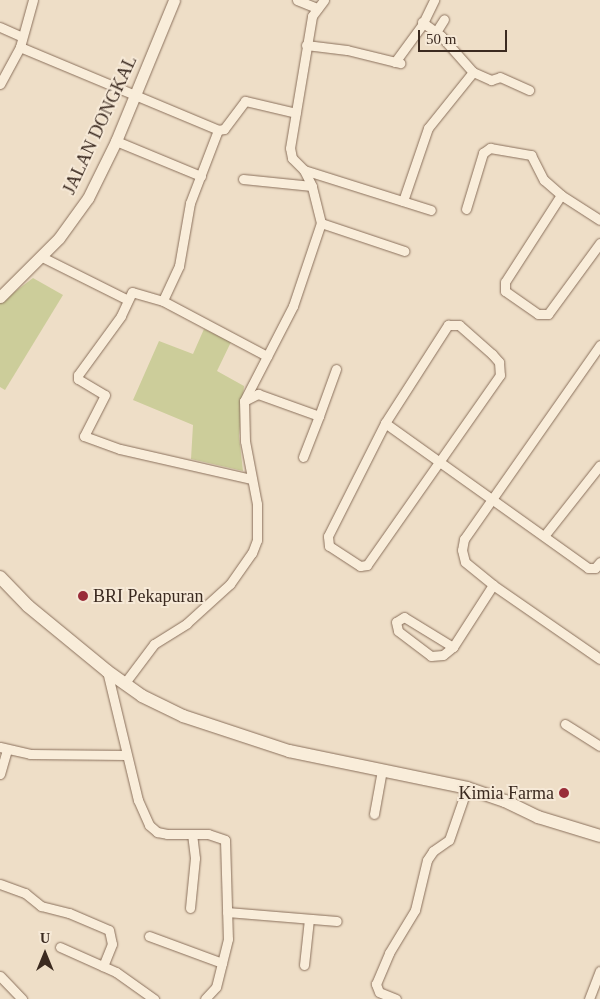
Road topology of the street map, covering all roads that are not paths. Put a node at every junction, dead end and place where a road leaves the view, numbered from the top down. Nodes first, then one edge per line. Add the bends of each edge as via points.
1 (33, 0) edge
2 (174, 0) edge
3 (297, 0) edge
4 (324, 0) edge
5 (434, 0) edge
6 (317, 8) junction
7 (444, 19) dead end
8 (422, 22) junction
9 (0, 27) edge
10 (436, 32) junction
11 (22, 37) junction
12 (306, 45) junction
13 (20, 47) junction
14 (473, 72) junction
15 (0, 84) edge
16 (529, 90) dead end
17 (136, 95) junction
18 (296, 113) junction
19 (218, 130) junction
20 (116, 141) junction
21 (304, 170) junction
22 (201, 176) junction
23 (243, 179) dead end
24 (312, 186) junction
25 (561, 195) junction
26 (404, 201) junction
27 (466, 209) dead end
28 (431, 210) dead end
29 (600, 220) edge
30 (321, 223) junction
31 (600, 243) edge
32 (404, 251) dead end
33 (42, 256) junction
34 (0, 297) edge
35 (126, 299) junction
36 (163, 301) junction
37 (600, 345) edge
38 (267, 356) junction
39 (336, 369) dead end
40 (244, 401) junction
41 (319, 416) junction
42 (386, 423) junction
43 (303, 456) dead end
44 (438, 462) junction
45 (600, 465) edge
46 (251, 479) junction
47 (492, 502) junction
48 (544, 536) junction
49 (600, 562) edge
50 (0, 576) edge
51 (493, 585) junction
52 (453, 647) junction
53 (600, 659) edge
54 (106, 671) junction
55 (124, 684) junction
56 (565, 724) dead end
57 (600, 746) edge
58 (4, 749) edge
59 (126, 755) junction
60 (382, 770) junction
61 (0, 774) edge
62 (467, 788) junction
63 (374, 814) dead end
64 (192, 834) junction
65 (600, 836) edge
66 (0, 884) edge
67 (190, 908) dead end
68 (227, 912) junction
69 (309, 919) junction
70 (338, 921) dead end
71 (149, 936) dead end
72 (60, 947) dead end
73 (222, 963) junction
74 (304, 965) dead end
75 (103, 966) junction
76 (600, 971) edge
77 (0, 976) edge
78 (22, 999) edge
79 (154, 999) edge
80 (205, 999) edge
81 (396, 999) edge
82 (589, 999) edge

1 - 11 street
2 - 17 street, JALAN DONGKAL
3 - 6 street
4 - 6 street
5 - 8 street
6 - 12 street via 312,16
7 - 10 street
8 - 10 street
8 - 12 street via 397,62 347,50
9 - 11 street
10 - 14 street
11 - 13 street
12 - 18 street
13 - 15 street
13 - 17 street
14 - 16 street via 491,80 500,77
14 - 26 street via 428,128
17 - 19 street
17 - 20 street, JALAN DONGKAL
18 - 19 street via 245,101 224,128
18 - 21 street via 291,153
19 - 22 street
20 - 22 street
20 - 33 street, JALAN DONGKAL via 84,203
21 - 24 street
21 - 26 street
22 - 36 street via 190,203 179,266
23 - 24 street
24 - 30 street
25 - 27 street via 540,174 531,156 490,148 483,153
25 - 29 street
25 - 31 street via 505,282 505,291 538,314 548,314
26 - 28 street
30 - 32 street
30 - 38 street via 293,306
33 - 34 street, JALAN DONGKAL
33 - 35 street
35 - 36 street via 134,292
35 - 46 street via 121,316 78,375 78,379 105,396 84,436 120,449
36 - 38 street
37 - 47 street
38 - 40 street
39 - 41 street
40 - 41 street via 258,394
40 - 46 street via 243,418
41 - 43 street
42 - 44 street
42 - 44 street via 448,325 458,325 499,362 500,375
42 - 44 street via 328,536 329,546 360,566 366,565
44 - 47 street
45 - 48 street
46 - 55 street via 258,523 252,552 222,591 187,623 154,644
47 - 48 street
47 - 51 street via 464,539 462,550 465,562
48 - 49 street via 588,568 595,568
50 - 54 main road via 28,606
51 - 52 street
51 - 53 street
52 - 52 street via 404,617 396,622 398,631 431,656 444,655
54 - 55 main road
54 - 59 street
55 - 60 main road via 165,708 241,736 290,751
56 - 57 street
58 - 59 street via 38,754
58 - 61 street
59 - 64 street via 138,800 150,825 167,834
60 - 62 main road
60 - 63 street
62 - 65 main road via 505,800 538,817
62 - 81 street via 449,840 433,851 427,860 415,910 389,953 376,984 379,992
64 - 67 street via 195,858
64 - 68 street via 208,834 225,840
66 - 75 street via 25,893 41,906 69,913 109,930 113,940
68 - 69 street
68 - 73 street via 229,928
69 - 70 street
69 - 74 street
71 - 73 street
72 - 75 street
73 - 80 street via 216,986
75 - 79 street
76 - 82 street
77 - 78 street

